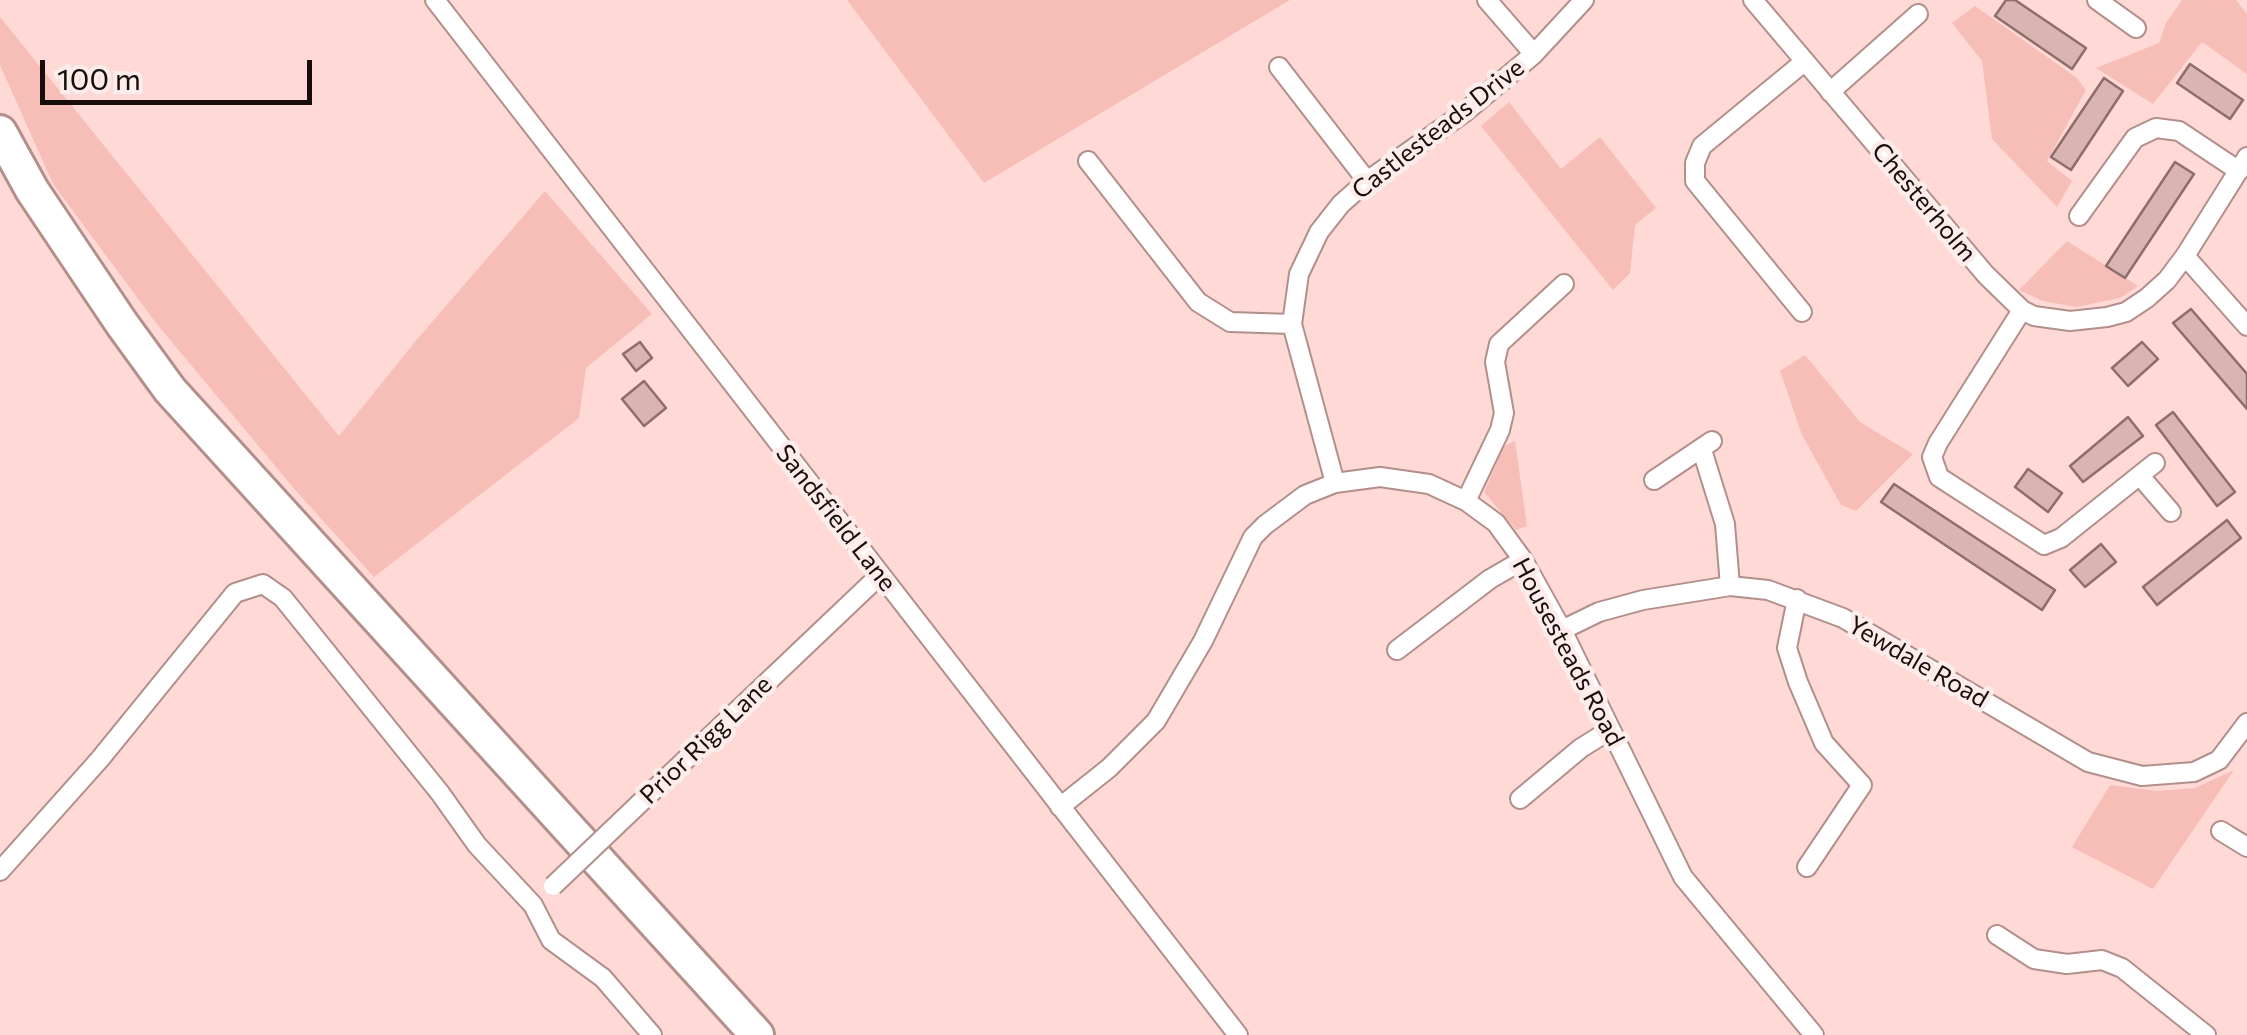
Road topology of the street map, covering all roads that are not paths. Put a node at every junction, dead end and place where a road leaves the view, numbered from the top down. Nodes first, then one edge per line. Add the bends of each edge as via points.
1 (435, 0) edge
2 (1487, 0) edge
3 (1584, 0) edge
4 (1753, 0) edge
5 (2097, 0) edge
6 (1918, 14) dead end
7 (2136, 28) dead end
8 (1534, 54) junction
9 (1804, 62) junction
10 (1279, 67) dead end
11 (1830, 92) junction
12 (0, 132) edge
13 (1088, 161) dead end
14 (2243, 164) edge
15 (1367, 181) junction
16 (2080, 216) dead end
17 (2185, 256) junction
18 (1564, 284) dead end
19 (2022, 310) junction
20 (1802, 312) dead end
21 (1292, 324) junction
22 (2247, 326) edge
23 (2155, 463) dead end
24 (2140, 476) junction
25 (1654, 480) dead end
26 (1335, 483) junction
27 (1466, 501) junction
28 (2170, 512) dead end
29 (1522, 560) junction
30 (880, 575) junction
31 (1730, 586) junction
32 (1797, 600) junction
33 (1562, 630) junction
34 (1397, 650) dead end
35 (2247, 723) edge
36 (1610, 730) junction
37 (1520, 799) dead end
38 (1060, 807) junction
39 (2221, 832) dead end
40 (2247, 846) edge
41 (1807, 867) dead end
42 (0, 871) edge
43 (534, 905) junction
44 (1996, 935) dead end
45 (652, 1035) edge
46 (757, 1035) edge
47 (1238, 1035) edge
48 (1814, 1035) edge
49 (2206, 1035) edge

1 - 30 street, Sandsfield Lane
2 - 8 street
3 - 8 street, Castlesteads Drive
4 - 9 street, Chesterholm
5 - 7 street
6 - 11 street
8 - 15 street, Castlesteads Drive via 1466,112
9 - 11 street, Chesterholm
9 - 20 street via 1702,146 1694,162 1695,182
10 - 15 street
11 - 19 street, Chesterholm
12 - 46 highway via 32,190 170,390
13 - 21 street via 1198,302 1230,322
14 - 16 street via 2156,128 2135,138
14 - 17 street
15 - 21 street, Castlesteads Drive via 1319,232 1299,274
17 - 19 street via 2167,280 2126,312 2070,322
17 - 22 street
18 - 27 street via 1499,344 1495,362 1504,413
19 - 24 street via 1938,443 1932,457 1938,477 2044,545
21 - 26 street, Castlesteads Drive
23 - 24 street
24 - 28 street
25 - 31 street via 1707,445 1725,524
26 - 27 street, Housesteads Road via 1380,477 1429,484
26 - 38 street, Housesteads Road via 1305,494 1253,537 1156,721
27 - 29 street, Housesteads Road via 1496,523
29 - 33 street, Housesteads Road
29 - 34 street
30 - 38 street, Sandsfield Lane
30 - 43 street, Prior Rigg Lane, bridge
31 - 32 street, Yewdale Road
31 - 33 street, Yewdale Road via 1644,600
32 - 35 street, Yewdale Road via 1843,618 2088,762 2142,776 2194,772 2219,760
32 - 41 street via 1787,648 1798,682 1824,743 1862,785
33 - 36 street, Housesteads Road
36 - 37 street
36 - 48 street, Housesteads Road via 1683,878
38 - 47 street, Sandsfield Lane
39 - 40 street
42 - 43 street via 234,592 263,584 283,598 477,845
43 - 45 street via 551,940 603,978
44 - 49 street via 2034,959 2102,960 2122,968

